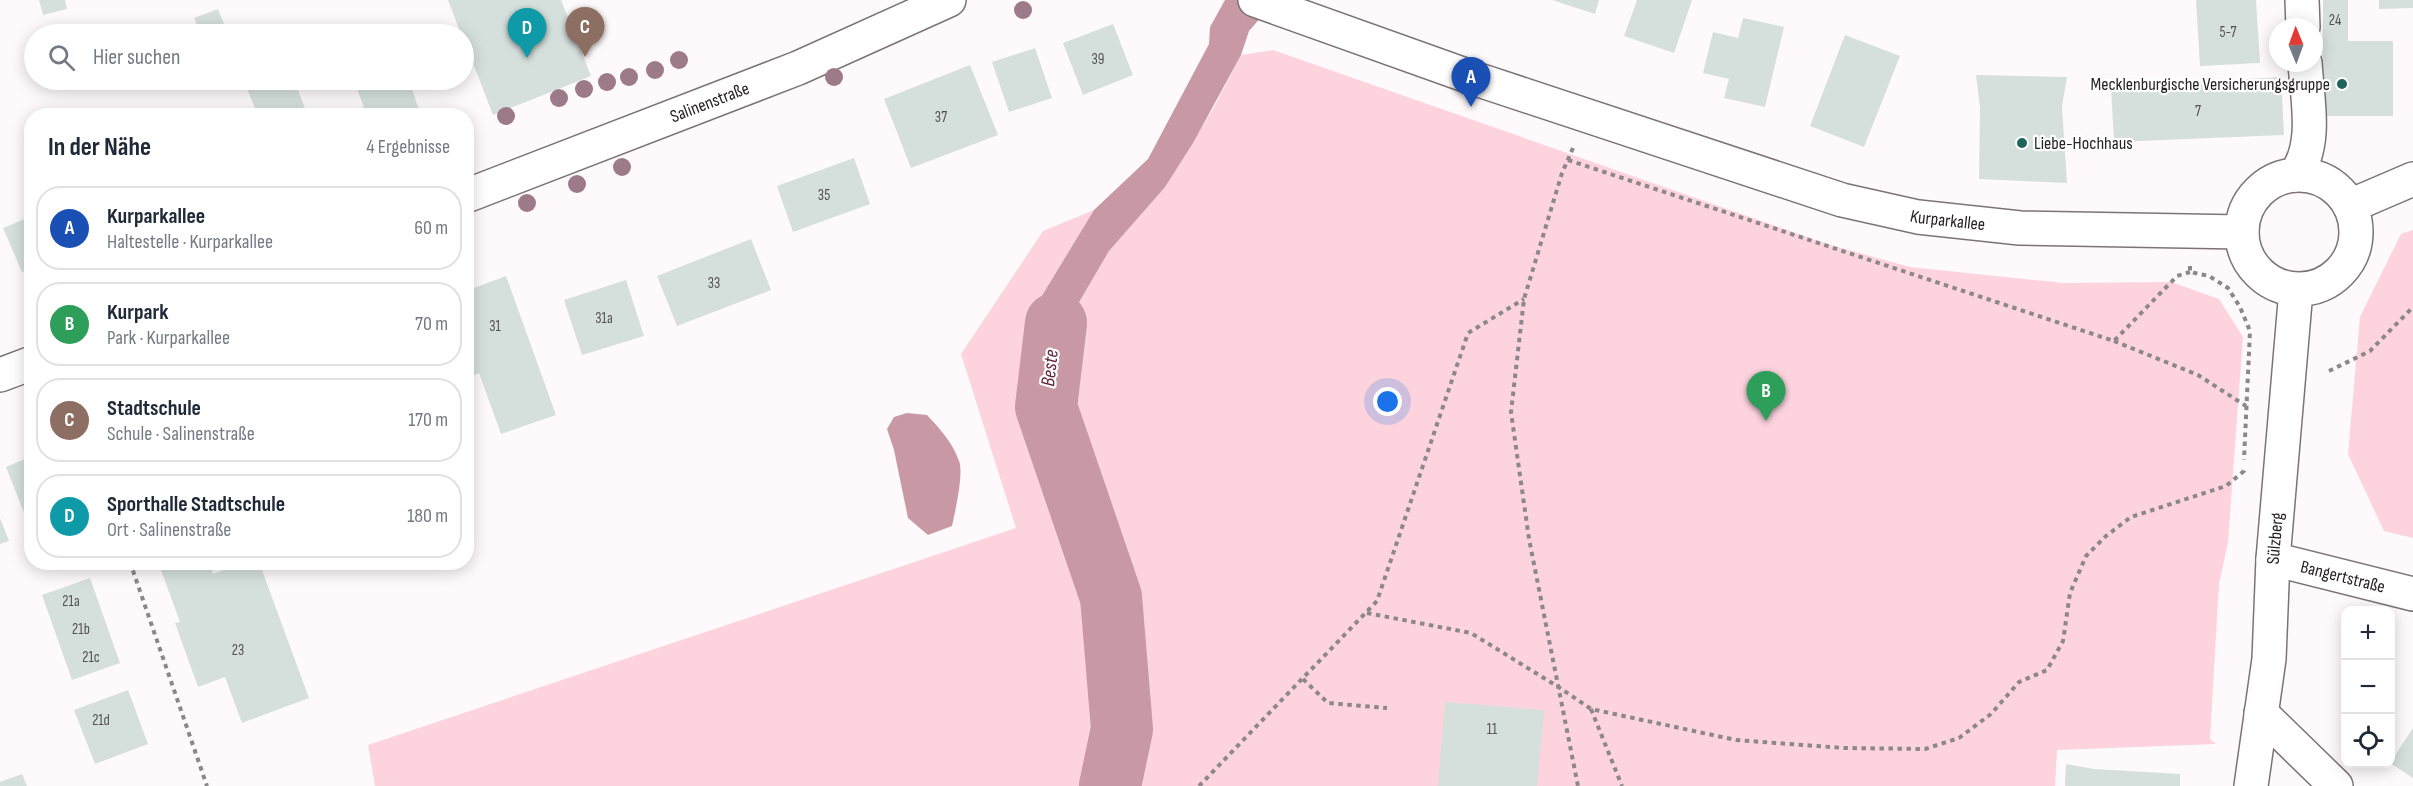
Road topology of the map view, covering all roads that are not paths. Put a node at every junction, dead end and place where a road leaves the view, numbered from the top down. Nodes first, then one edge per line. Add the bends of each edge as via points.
1 (949, 0) edge
2 (1255, 0) edge
3 (2302, 0) edge
4 (2303, 18) edge
5 (2305, 72) edge
6 (2295, 175) junction
7 (2413, 179) edge
8 (474, 193) edge
9 (2350, 206) junction
10 (2242, 232) junction
11 (2296, 290) junction
12 (24, 366) edge
13 (0, 375) edge
14 (2273, 559) junction
15 (2413, 594) edge
16 (2261, 713) junction
17 (2251, 786) edge
18 (2336, 786) edge

1 - 8 street, Salinenstraße via 798,68
2 - 10 street, Kurparkallee via 1842,200 1918,217 2019,228
3 - 4 street
5 - 6 street via 2309,137 2302,166
6 - 9 street via 2314,177 2331,185
6 - 10 street via 2277,179 2261,189 2250,203
7 - 9 street
9 - 11 street via 2357,234 2344,269 2329,282
10 - 11 street via 2247,258 2259,273 2274,284
11 - 14 street, Sülzberg
12 - 13 street
14 - 15 street, Bangertstraße
14 - 16 street, Sülzberg via 2269,659
16 - 17 street, Sülzberg
16 - 18 street

